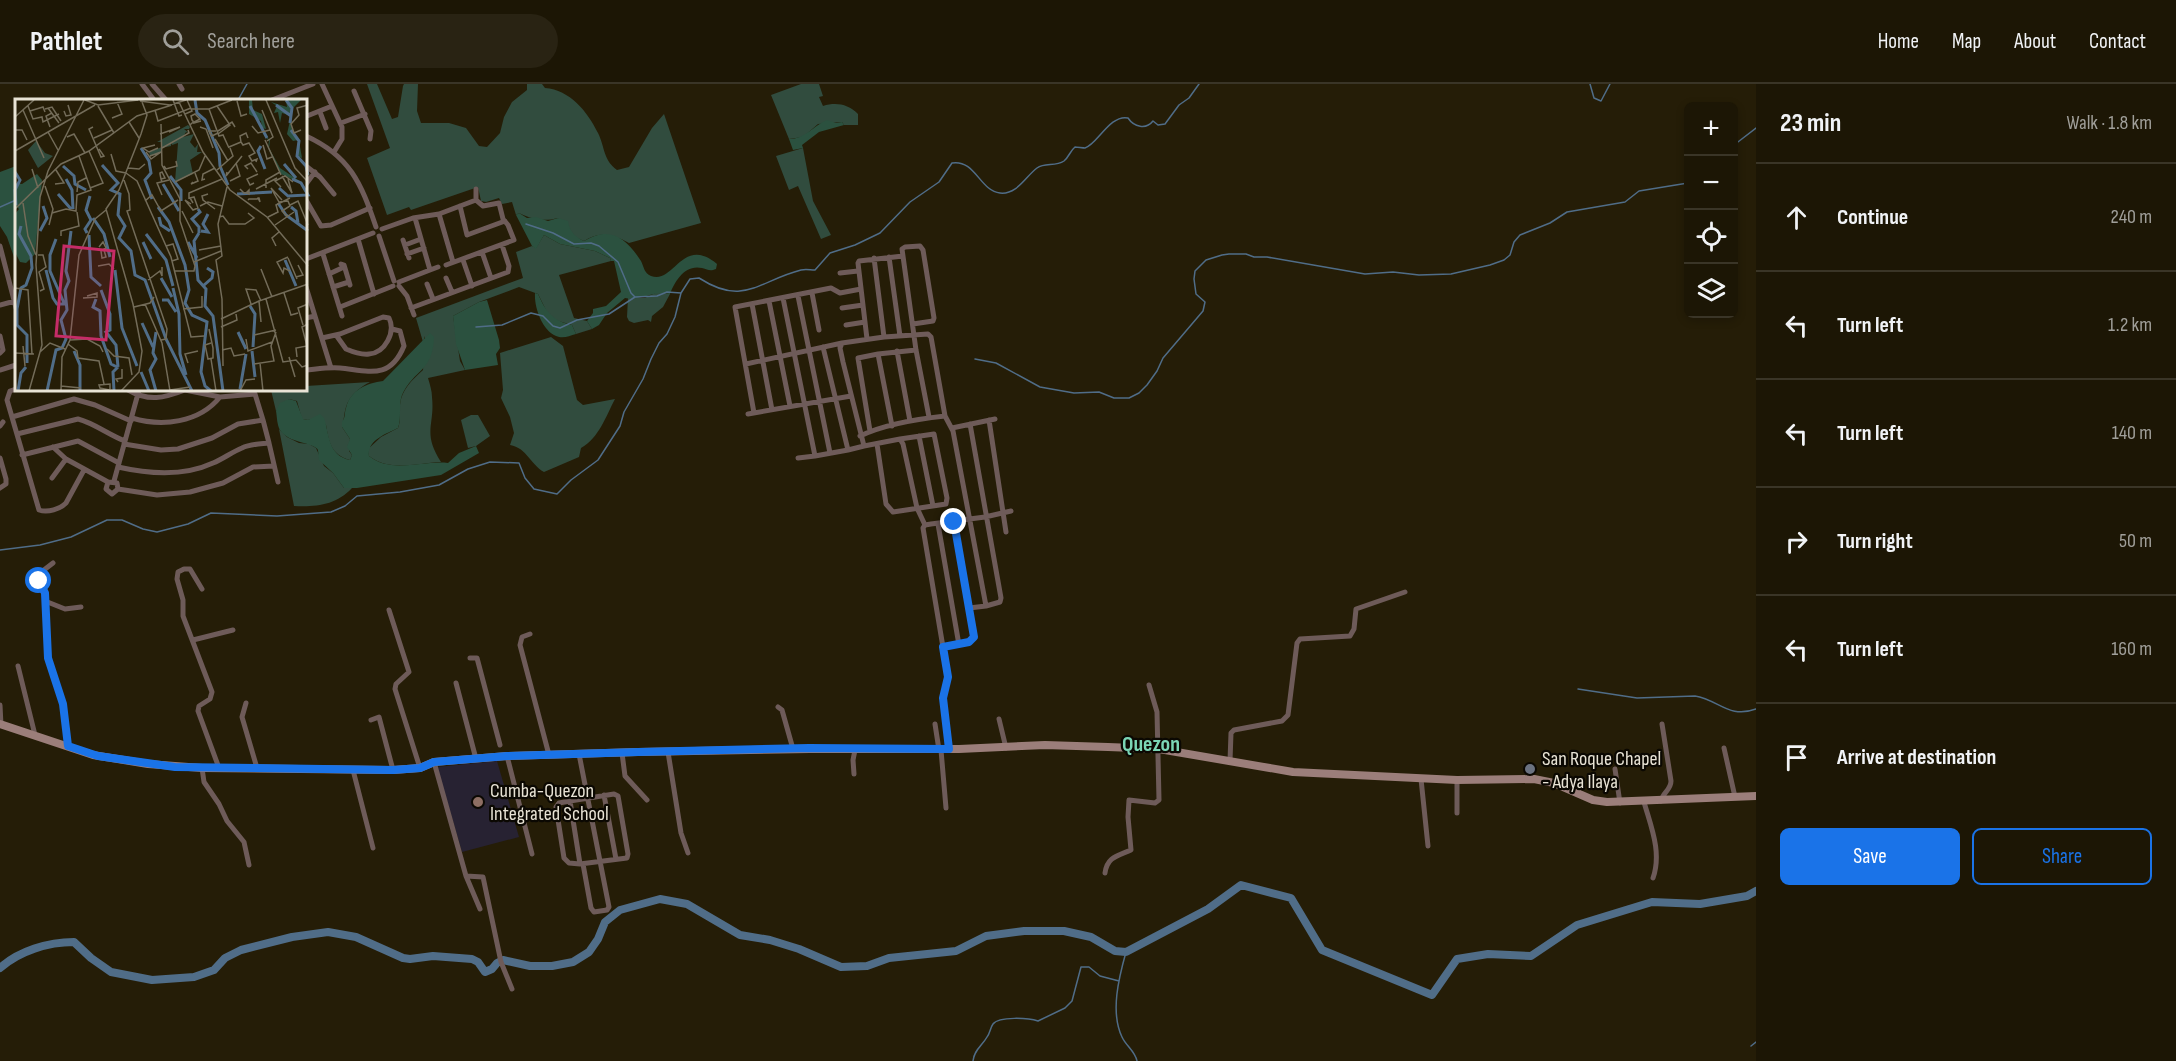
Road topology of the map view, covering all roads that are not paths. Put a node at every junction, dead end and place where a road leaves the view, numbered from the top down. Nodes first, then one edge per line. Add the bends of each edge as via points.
1 (142, 84) edge
2 (152, 84) edge
3 (313, 84) edge
4 (322, 84) edge
5 (354, 91) dead end
6 (153, 99) edge
7 (165, 99) edge
8 (275, 99) edge
9 (332, 106) junction
10 (320, 112) junction
11 (365, 114) junction
12 (308, 117) edge
13 (341, 123) junction
14 (326, 128) dead end
15 (308, 137) edge
16 (370, 139) dead end
17 (334, 152) junction
18 (308, 167) edge
19 (315, 172) junction
20 (308, 181) edge
21 (476, 189) dead end
22 (334, 194) dead end
23 (476, 200) junction
24 (308, 204) edge
25 (460, 206) junction
26 (370, 208) junction
27 (439, 214) junction
28 (415, 218) junction
29 (505, 221) junction
30 (379, 228) junction
31 (373, 233) junction
32 (467, 235) junction
33 (379, 236) junction
34 (358, 239) junction
35 (421, 239) junction
36 (469, 243) dead end
37 (502, 245) junction
38 (0, 246) edge
39 (424, 248) junction
40 (482, 252) junction
41 (323, 254) junction
42 (903, 256) junction
43 (889, 257) junction
44 (308, 258) edge
45 (874, 258) junction
46 (463, 260) junction
47 (453, 262) junction
48 (446, 265) dead end
49 (438, 267) dead end
50 (430, 270) junction
51 (858, 271) junction
52 (840, 273) dead end
53 (329, 274) junction
54 (15, 277) edge
55 (446, 278) dead end
56 (491, 278) junction
57 (10, 279) junction
58 (396, 284) junction
59 (428, 284) dead end
60 (472, 286) junction
61 (333, 287) junction
62 (861, 289) junction
63 (452, 292) junction
64 (812, 292) junction
65 (308, 293) edge
66 (374, 294) junction
67 (798, 296) junction
68 (783, 298) junction
69 (433, 299) junction
70 (15, 300) edge
71 (769, 301) junction
72 (15, 304) edge
73 (752, 304) junction
74 (0, 305) edge
75 (863, 305) junction
76 (340, 307) junction
77 (411, 308) junction
78 (842, 308) dead end
79 (414, 315) dead end
80 (315, 316) junction
81 (342, 316) dead end
82 (308, 318) edge
83 (865, 322) junction
84 (913, 324) junction
85 (846, 325) dead end
86 (392, 328) junction
87 (819, 330) dead end
88 (336, 335) junction
89 (914, 335) junction
90 (0, 336) edge
91 (900, 336) junction
92 (884, 337) junction
93 (322, 338) junction
94 (867, 339) junction
95 (842, 343) junction
96 (823, 347) junction
97 (808, 349) junction
98 (916, 350) junction
99 (897, 351) junction
100 (0, 353) edge
101 (793, 354) junction
102 (878, 354) junction
103 (779, 357) junction
104 (763, 361) junction
105 (746, 364) junction
106 (15, 365) edge
107 (331, 368) junction
108 (0, 370) edge
109 (308, 370) edge
110 (15, 389) edge
111 (181, 392) edge
112 (195, 392) edge
113 (138, 393) edge
114 (851, 396) junction
115 (220, 397) junction
116 (835, 399) junction
117 (821, 401) junction
118 (806, 404) junction
119 (790, 406) junction
120 (772, 410) junction
121 (945, 416) junction
122 (12, 417) junction
123 (929, 417) junction
124 (131, 420) junction
125 (263, 420) junction
126 (910, 421) junction
127 (970, 424) junction
128 (892, 426) junction
129 (952, 428) junction
130 (870, 431) junction
131 (17, 434) junction
132 (860, 436) junction
133 (919, 436) junction
134 (900, 439) junction
135 (124, 443) junction
136 (269, 443) junction
137 (877, 444) junction
138 (864, 446) junction
139 (53, 447) junction
140 (1001, 449) dead end
141 (848, 450) junction
142 (994, 450) junction
143 (830, 453) junction
144 (22, 455) junction
145 (815, 456) junction
146 (0, 458) edge
147 (798, 458) dead end
148 (66, 459) junction
149 (118, 465) junction
150 (274, 466) junction
151 (1004, 466) dead end
152 (996, 468) junction
153 (84, 470) junction
154 (52, 478) dead end
155 (111, 482) junction
156 (278, 482) dead end
157 (1006, 482) dead end
158 (999, 483) junction
159 (0, 488) edge
160 (118, 489) junction
161 (1009, 497) dead end
162 (1001, 498) junction
163 (933, 506) junction
164 (917, 508) junction
165 (1011, 511) dead end
166 (1004, 513) junction
167 (985, 518) junction
168 (969, 520) junction
169 (954, 522) junction
170 (938, 524) junction
171 (925, 525) junction
172 (1006, 532) dead end
173 (53, 563) dead end
174 (202, 589) dead end
175 (1405, 592) dead end
176 (45, 601) junction
177 (986, 606) junction
178 (81, 607) dead end
179 (969, 608) junction
180 (389, 610) dead end
181 (233, 630) dead end
182 (530, 634) dead end
183 (193, 640) junction
184 (959, 645) junction
185 (943, 647) junction
186 (470, 658) dead end
187 (18, 666) dead end
188 (456, 683) dead end
189 (1149, 685) dead end
190 (246, 703) dead end
191 (0, 705) edge
192 (778, 707) dead end
193 (999, 719) dead end
194 (371, 720) dead end
195 (1662, 723) dead end
196 (1, 724) edge
197 (935, 724) dead end
198 (35, 735) junction
199 (500, 745) dead end
200 (68, 746) junction
201 (1006, 748) junction
202 (1724, 748) dead end
203 (793, 749) junction
204 (943, 749) junction
205 (1159, 749) junction
206 (855, 750) junction
207 (668, 752) junction
208 (622, 753) junction
209 (579, 754) junction
210 (503, 755) junction
211 (549, 755) junction
212 (476, 759) junction
213 (1230, 761) junction
214 (434, 762) junction
215 (202, 768) junction
216 (219, 768) junction
217 (257, 768) junction
218 (420, 768) junction
219 (1615, 769) dead end
220 (353, 770) junction
221 (393, 770) junction
222 (854, 774) dead end
223 (1421, 779) junction
224 (1456, 780) junction
225 (604, 795) junction
226 (1756, 796) edge
227 (1735, 797) junction
228 (587, 798) junction
229 (647, 800) dead end
230 (570, 801) junction
231 (1662, 801) junction
232 (1644, 802) junction
233 (1620, 803) junction
234 (946, 808) dead end
235 (1457, 813) dead end
236 (1428, 846) dead end
237 (374, 848) dead end
238 (688, 853) dead end
239 (532, 854) dead end
240 (616, 859) junction
241 (600, 861) junction
242 (581, 864) junction
243 (249, 865) dead end
244 (1106, 873) dead end
245 (466, 876) junction
246 (1653, 878) dead end
247 (480, 909) dead end
248 (512, 989) dead end

1 - 6 street
2 - 7 street
3 - 8 street
4 - 9 street
5 - 11 street
9 - 10 street
9 - 13 street
10 - 12 street
10 - 14 street
11 - 13 street
11 - 16 street
13 - 17 street via 342,140
15 - 17 street
17 - 26 street via 355,174
18 - 19 street
19 - 20 street
19 - 22 street
21 - 23 street
23 - 25 street
23 - 29 street via 483,206 499,202
24 - 26 street via 320,228
25 - 27 street
25 - 32 street
26 - 30 street
27 - 28 street
27 - 47 street
28 - 30 street
28 - 35 street
29 - 32 street
29 - 37 street via 514,239
30 - 31 street via 373,229
30 - 33 street
31 - 33 street
31 - 34 street
32 - 36 street
33 - 58 street
34 - 41 street
34 - 66 street
35 - 39 street
35 - 39 street via 404,242 408,256
37 - 40 street
37 - 56 street via 509,270
38 - 57 street
39 - 50 street
40 - 46 street
40 - 56 street
41 - 44 street
41 - 53 street
42 - 43 street
42 - 84 street
42 - 84 street via 903,248 922,248 934,318
43 - 45 street
43 - 91 street
45 - 51 street via 859,261
45 - 92 street
46 - 47 street
46 - 60 street
47 - 48 street
49 - 50 street
50 - 58 street
51 - 52 street
51 - 62 street
53 - 61 street
53 - 61 street via 343,265 350,284
54 - 57 street
55 - 63 street
56 - 60 street
57 - 70 street
58 - 66 street
58 - 77 street
59 - 69 street
60 - 63 street
61 - 76 street
62 - 64 street
62 - 75 street
63 - 69 street
64 - 67 street
64 - 87 street
65 - 80 street
66 - 76 street
67 - 68 street
67 - 97 street
68 - 71 street
68 - 101 street
69 - 77 street
71 - 73 street
71 - 103 street
72 - 74 street
73 - 104 street
73 - 105 street via 732,308
75 - 78 street
75 - 83 street
76 - 81 street
77 - 79 street
80 - 82 street
80 - 93 street
83 - 85 street
83 - 94 street
84 - 89 street
86 - 88 street via 391,320 385,316
86 - 88 street via 381,349 368,354 346,349
86 - 107 street via 400,332 404,346 387,368 372,373
88 - 93 street
89 - 91 street
89 - 98 street
89 - 121 street via 931,337
90 - 100 street
91 - 92 street
92 - 94 street
93 - 107 street
94 - 95 street
95 - 96 street
95 - 114 street
96 - 97 street
96 - 116 street
97 - 101 street
97 - 117 street
98 - 99 street
98 - 123 street
99 - 102 street
99 - 126 street
101 - 103 street
101 - 118 street
102 - 128 street
102 - 130 street via 858,358
103 - 104 street
103 - 119 street
104 - 105 street
104 - 120 street
105 - 120 street via 751,414
106 - 108 street
107 - 109 street
110 - 122 street via 7,400
111 - 113 street via 157,398
112 - 115 street
113 - 124 street
114 - 116 street
114 - 132 street
115 - 124 street via 205,411 177,422
115 - 125 street via 255,394
116 - 117 street
116 - 141 street
117 - 118 street
117 - 143 street
118 - 119 street
118 - 145 street
119 - 120 street
121 - 123 street
121 - 129 street
122 - 124 street via 74,399
122 - 131 street
123 - 126 street
124 - 135 street
125 - 135 street via 238,424 206,441 178,448 161,450
125 - 136 street
126 - 128 street
127 - 129 street
127 - 142 street via 992,419
127 - 167 street
128 - 130 street
129 - 168 street
130 - 132 street
131 - 135 street via 78,419
131 - 144 street
132 - 138 street
133 - 134 street
133 - 163 street
133 - 163 street via 934,434 936,438 948,502
134 - 137 street
134 - 164 street
135 - 149 street
136 - 149 street via 247,446 214,463 183,472 148,472
136 - 150 street
137 - 138 street
137 - 164 street via 888,508 893,512
138 - 141 street
139 - 144 street
139 - 148 street
139 - 149 street via 78,441
140 - 142 street
141 - 143 street
142 - 152 street
143 - 145 street
144 - 153 street via 42,511 62,507
145 - 147 street
146 - 159 street via 6,479
148 - 153 street
148 - 154 street
149 - 155 street
150 - 156 street
150 - 160 street via 253,467 223,483 190,492 158,495
151 - 152 street
152 - 158 street
153 - 155 street
155 - 160 street via 117,483
155 - 160 street via 106,485 108,492 116,493
157 - 158 street
158 - 162 street
161 - 162 street
162 - 166 street
163 - 164 street
164 - 171 street
165 - 166 street
166 - 167 street
166 - 172 street
167 - 168 street
167 - 177 street via 1001,598 1000,602
168 - 169 street
168 - 177 street
169 - 170 street
169 - 179 street
170 - 171 street
170 - 184 street
171 - 185 street
173 - 176 street via 39,577
174 - 183 street via 190,569 178,572 183,616
175 - 213 street via 1356,609 1350,636 1300,639 1288,715 1282,721 1234,730
176 - 178 street via 65,609
176 - 200 street via 48,658 63,704
177 - 179 street
179 - 184 street via 974,637
180 - 218 street via 409,672 395,689
181 - 183 street
182 - 211 street via 522,637 520,645
183 - 216 street via 212,692 198,711
184 - 185 street
185 - 204 street via 948,677 943,698
186 - 199 street via 477,658
187 - 198 street
188 - 212 street
189 - 205 street via 1157,712
190 - 217 street via 242,717
191 - 196 street
192 - 203 street
193 - 201 street
194 - 221 street via 379,717
195 - 231 street via 1671,781
196 - 198 street
197 - 204 street
198 - 200 street
200 - 215 street via 118,760
201 - 204 street
201 - 205 street via 1045,745
202 - 227 street
203 - 206 street
203 - 207 street
204 - 206 street
204 - 234 street
205 - 213 street
205 - 244 street via 1159,800 1129,800 1131,850 1112,857 1106,864
206 - 222 street
207 - 208 street
207 - 238 street
208 - 209 street
208 - 229 street via 625,776
209 - 211 street
209 - 228 street
210 - 211 street
210 - 212 street
210 - 239 street
212 - 214 street
213 - 223 street via 1293,772
214 - 218 street
214 - 245 street
215 - 216 street
215 - 243 street via 204,782 244,842
216 - 217 street
217 - 220 street
218 - 221 street
219 - 233 street
220 - 221 street
220 - 237 street
223 - 224 street
223 - 236 street
224 - 233 street via 1534,779 1593,800
224 - 235 street
225 - 228 street
225 - 240 street
225 - 240 street via 618,796 628,854 625,859
226 - 227 street
227 - 231 street
228 - 230 street
228 - 241 street
230 - 242 street
230 - 242 street via 556,807 564,858 569,863
231 - 232 street
232 - 233 street
232 - 246 street via 1658,855
240 - 241 street
241 - 242 street
241 - 242 street via 609,907 598,912 591,908
245 - 247 street
245 - 248 street via 483,877 501,960

